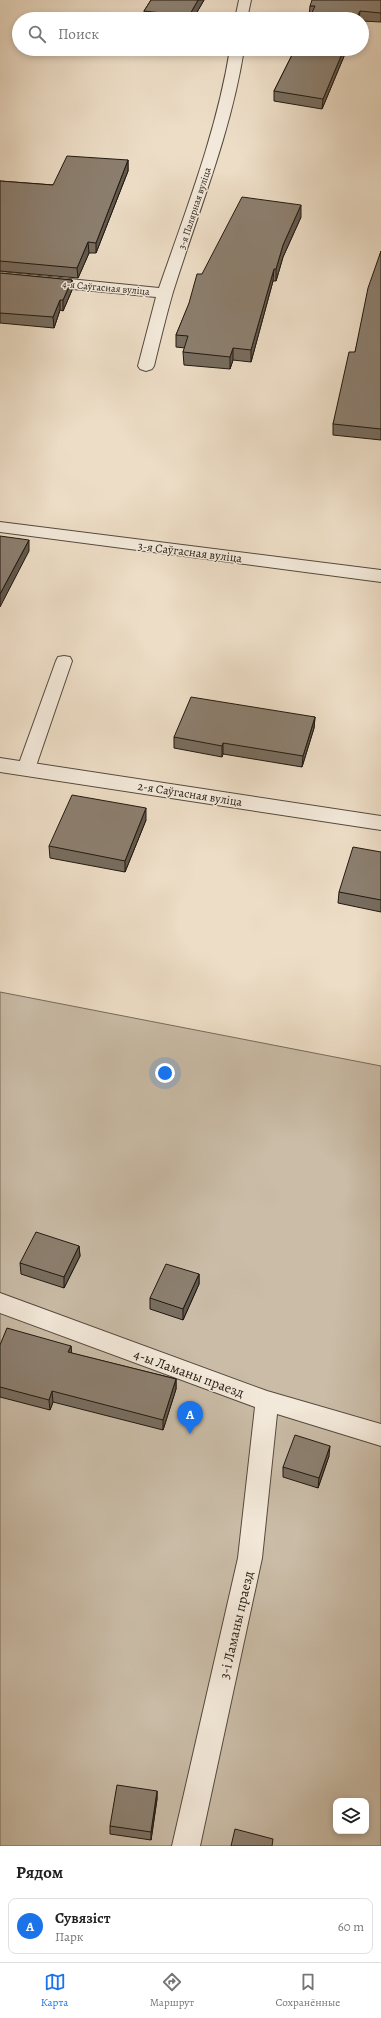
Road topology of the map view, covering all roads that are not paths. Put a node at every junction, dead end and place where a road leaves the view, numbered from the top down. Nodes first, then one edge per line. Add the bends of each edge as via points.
1 (245, 0) edge
2 (242, 12) edge
3 (236, 56) edge
4 (0, 277) edge
5 (165, 292) junction
6 (146, 366) dead end
7 (0, 527) edge
8 (381, 576) edge
9 (64, 661) dead end
10 (0, 765) edge
11 (26, 769) junction
12 (381, 823) edge
13 (0, 1303) edge
14 (267, 1401) junction
15 (381, 1435) edge
16 (186, 1846) edge

1 - 2 street
3 - 5 street, 3-я Палярная вуліца via 204,179
4 - 5 street, 4-я Саўгасная вуліца
5 - 6 street, 3-я Палярная вуліца
7 - 8 street, 3-я Саўгасная вуліца
9 - 11 lane
10 - 11 street, 2-я Саўгасная вуліца
11 - 12 street, 2-я Саўгасная вуліца
13 - 14 lane, 4-ы Ламаны праезд
14 - 15 lane, 4-ы Ламаны праезд
14 - 16 lane, 3-і Ламаны праезд via 250,1558

